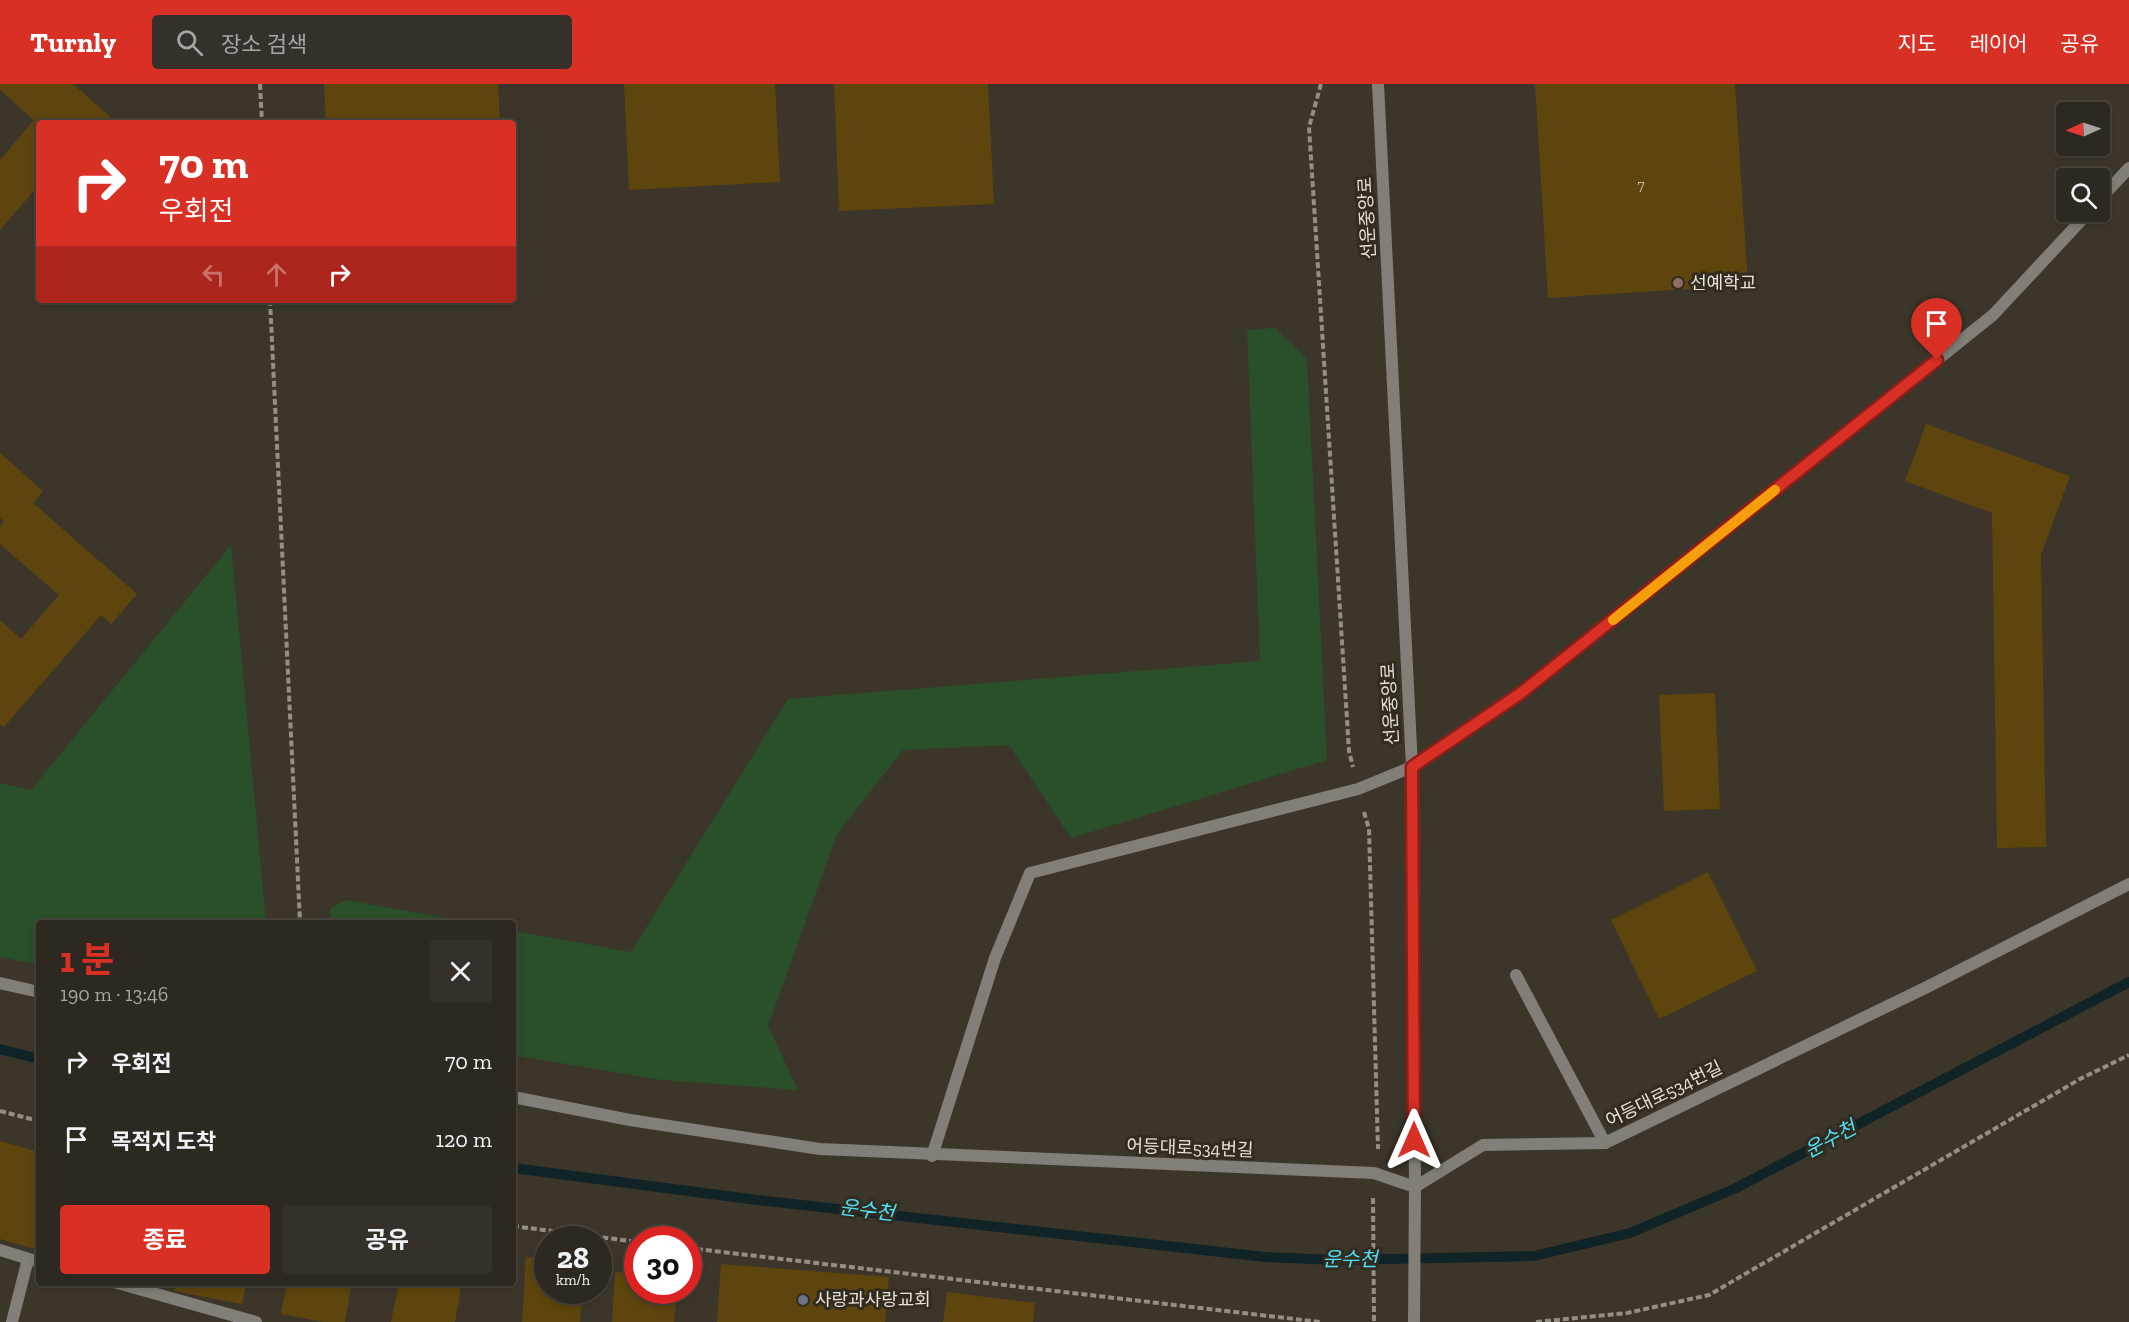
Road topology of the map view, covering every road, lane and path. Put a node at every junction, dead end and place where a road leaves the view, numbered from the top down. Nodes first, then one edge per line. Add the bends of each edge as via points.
1 (260, 84) edge
2 (1321, 84) edge
3 (1378, 84) edge
4 (262, 120) edge
5 (2129, 168) edge
6 (2110, 188) edge
7 (2080, 222) edge
8 (270, 303) edge
9 (1412, 767) junction
10 (1358, 789) junction
11 (2129, 884) edge
12 (300, 920) edge
13 (1516, 975) dead end
14 (0, 983) edge
15 (36, 991) edge
16 (2129, 1055) edge
17 (516, 1098) edge
18 (0, 1111) edge
19 (36, 1120) edge
20 (1605, 1143) junction
21 (932, 1156) junction
22 (1374, 1173) junction
23 (1415, 1187) junction
24 (516, 1226) edge
25 (624, 1240) edge
26 (0, 1250) edge
27 (702, 1250) edge
28 (34, 1260) edge
29 (128, 1286) edge
30 (1414, 1317) edge
31 (12, 1322) edge
32 (256, 1322) edge
33 (1320, 1322) edge
34 (1374, 1322) edge
35 (1536, 1322) edge

1 - 4 path
2 - 10 path via 1309,127 1349,751
3 - 9 street, 선운중앙로
5 - 6 street
7 - 9 street via 1993,315 1521,693
8 - 12 path
9 - 10 street
9 - 23 street, 선운중앙로
10 - 21 street via 1030,873 995,958
10 - 22 path via 1369,829 1378,1154
11 - 20 street, 어등대로534번길
13 - 20 street
14 - 15 street
16 - 35 path via 2080,1079 1708,1295 1627,1313
17 - 21 street, 어등대로534번길 via 630,1120 820,1149
18 - 19 path
20 - 23 street, 어등대로534번길 via 1483,1145
21 - 22 street, 어등대로534번길
22 - 23 street, 어등대로534번길
22 - 34 path
23 - 30 street, 선운중앙로
24 - 25 path
26 - 28 street
27 - 33 path
28 - 31 street
29 - 32 street

